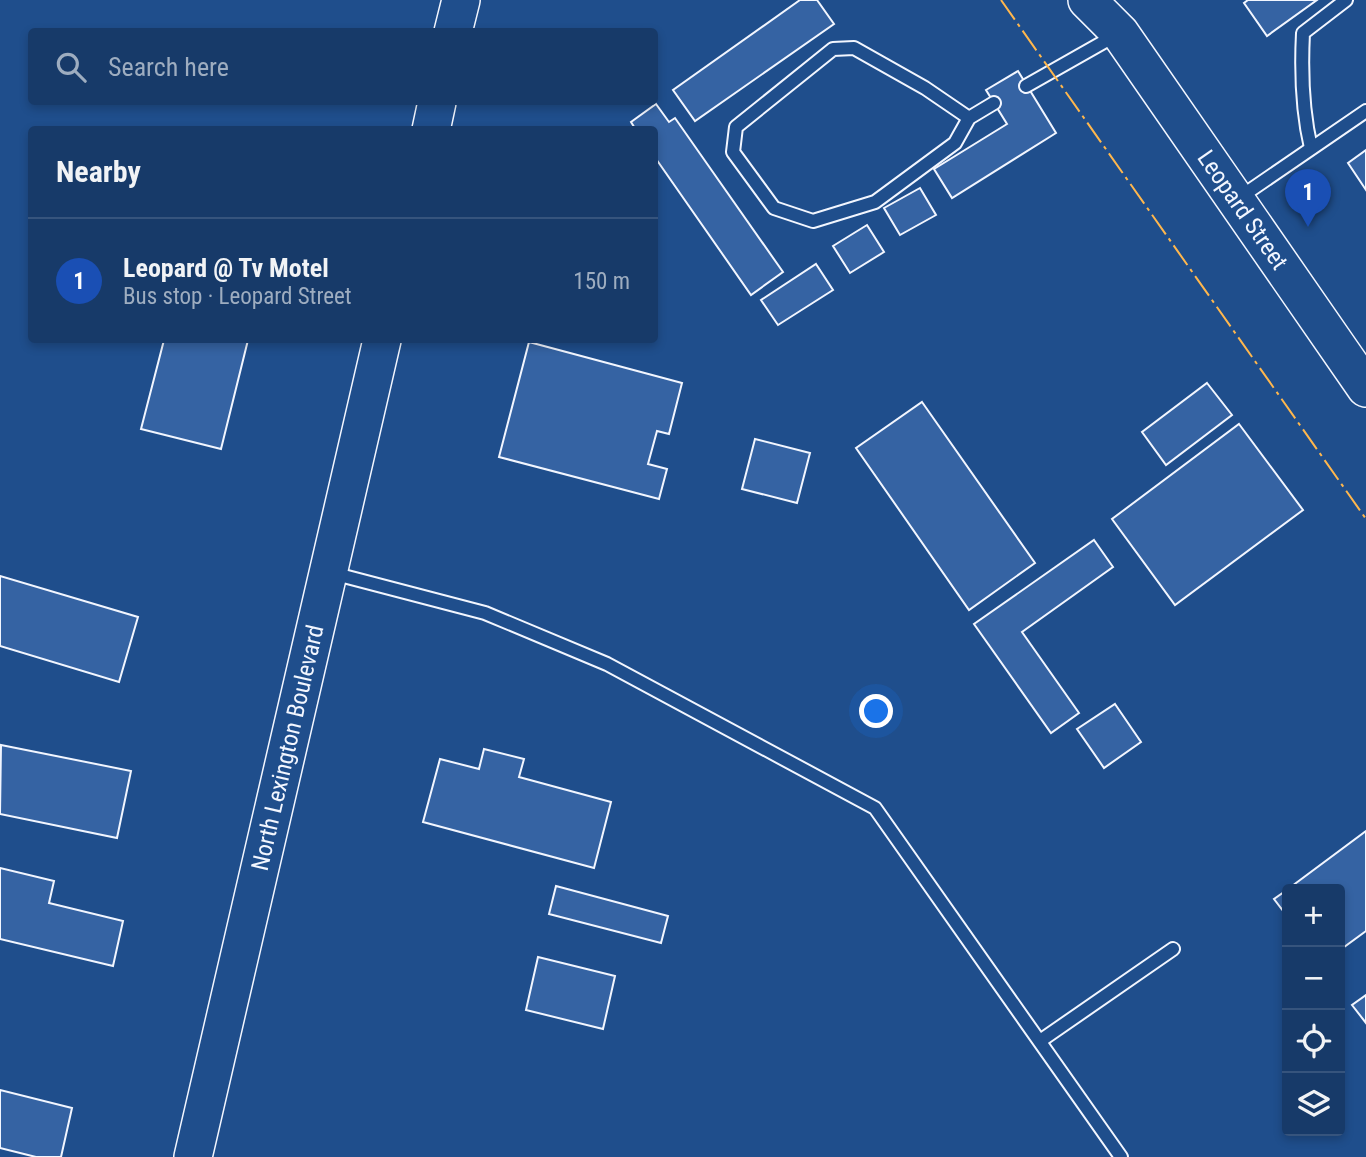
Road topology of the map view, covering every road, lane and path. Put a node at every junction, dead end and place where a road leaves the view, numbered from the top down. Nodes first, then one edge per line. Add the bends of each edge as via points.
1 (461, 0) edge
2 (1087, 0) edge
3 (1105, 0) edge
4 (1346, 0) edge
5 (454, 28) edge
6 (1119, 33) junction
7 (1026, 86) dead end
8 (994, 103) dead end
9 (436, 105) edge
10 (1366, 111) edge
11 (969, 118) junction
12 (432, 126) edge
13 (1311, 148) junction
14 (1236, 200) junction
15 (381, 343) edge
16 (1366, 388) edge
17 (328, 572) junction
18 (1173, 949) dead end
19 (1040, 1041) junction
20 (194, 1157) edge
21 (1121, 1157) edge

1 - 5 street
2 - 6 street, Leopard Street
3 - 6 street, Leopard Street
4 - 13 lane via 1303,33 1301,72
6 - 7 lane
6 - 14 street, Leopard Street
8 - 11 lane
9 - 12 street
10 - 13 lane
11 - 11 lane via 955,143 875,202 813,221 774,208 733,152 736,127 833,49 854,48
13 - 14 lane
14 - 16 street, Leopard Street
15 - 17 street, North Lexington Boulevard
17 - 19 lane via 485,613 607,664 876,808
17 - 20 street, North Lexington Boulevard
18 - 19 lane
19 - 21 lane

